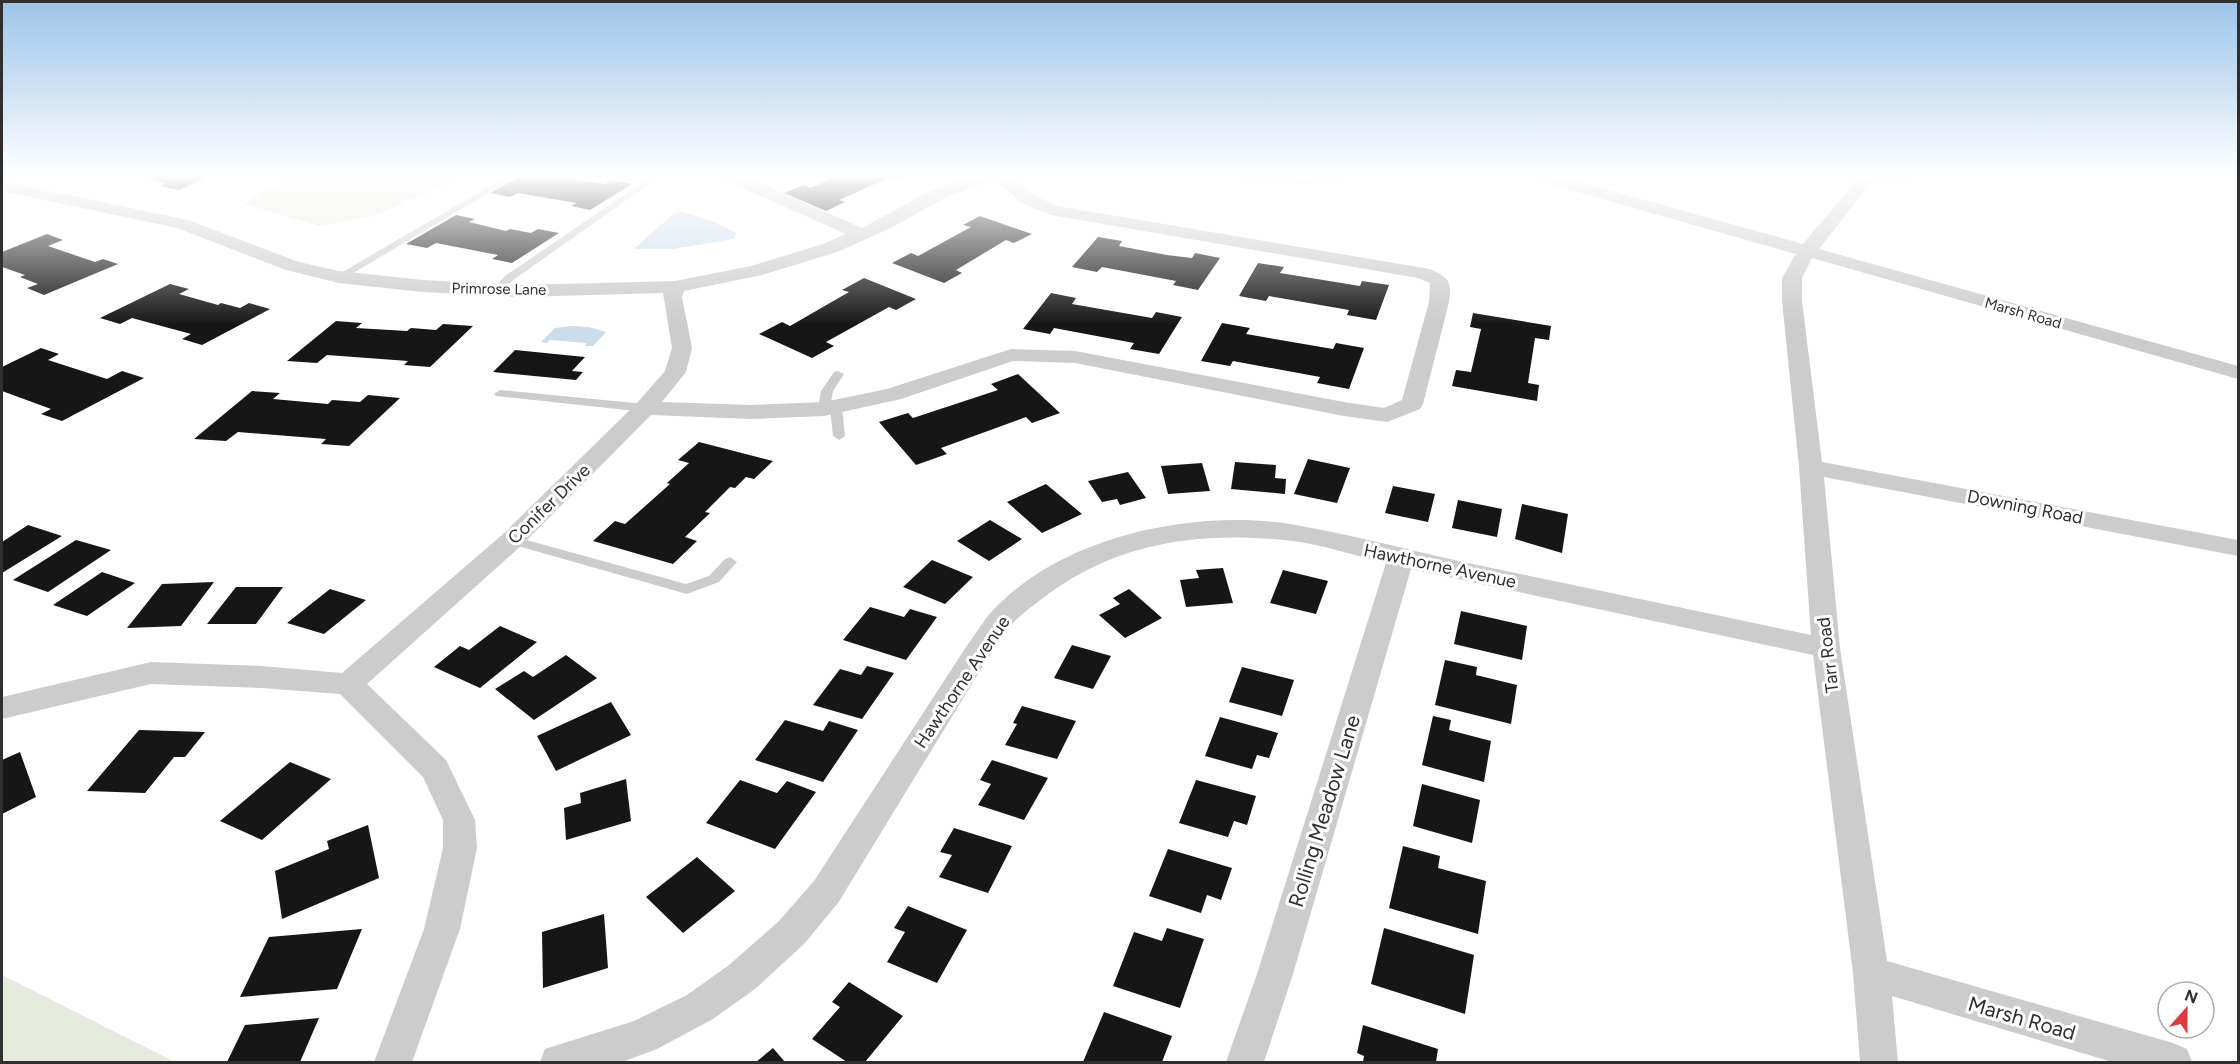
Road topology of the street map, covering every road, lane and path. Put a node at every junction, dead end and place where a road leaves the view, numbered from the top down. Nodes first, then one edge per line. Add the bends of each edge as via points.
1 (186, 226) edge
2 (427, 226) edge
3 (585, 226) edge
4 (842, 226) edge
5 (877, 226) edge
6 (1136, 226) edge
7 (1717, 226) edge
8 (1828, 226) edge
9 (861, 234) junction
10 (1807, 251) junction
11 (339, 277) junction
12 (675, 287) junction
13 (497, 291) junction
14 (2238, 373) edge
15 (838, 374) dead end
16 (500, 394) dead end
17 (645, 408) junction
18 (830, 408) junction
19 (839, 436) dead end
20 (1811, 467) junction
21 (513, 540) junction
22 (2238, 548) edge
23 (1401, 558) junction
24 (730, 562) dead end
25 (1826, 648) junction
26 (348, 684) junction
27 (4, 702) edge
28 (1871, 974) junction
29 (393, 1062) edge
30 (559, 1062) edge
31 (1245, 1062) edge
32 (1879, 1062) edge
33 (2173, 1062) edge

1 - 11 street, Primrose Lane via 293,266
2 - 11 lane
3 - 13 lane via 509,278
4 - 9 street
5 - 9 street, Primrose Lane
6 - 18 street via 1423,273 1438,280 1439,302 1412,404 1387,415 1075,357 1011,355 892,394
7 - 10 street, Marsh Road
8 - 10 street, Tarr Road
9 - 12 street, Primrose Lane via 830,248 755,271
10 - 14 street, Marsh Road
10 - 20 street, Tarr Road via 1792,278 1792,301
11 - 13 street, Primrose Lane
12 - 13 street, Primrose Lane
12 - 17 street, Conifer Drive via 672,297 682,348 675,372
15 - 18 lane via 826,391
16 - 17 lane
17 - 18 street via 751,412
17 - 21 street, Conifer Drive
18 - 19 lane
20 - 22 street, Downing Road
20 - 25 street, Tarr Road
21 - 24 lane via 687,589 714,579
21 - 26 street, Conifer Drive
23 - 25 street, Hawthorne Avenue
23 - 30 street, Hawthorne Avenue via 1295,533 1197,530 1141,539 1066,568 1030,592 1003,617 826,892 791,933 742,977 700,1007 645,1036
23 - 31 street, Rolling Meadow Lane
25 - 28 street, Tarr Road
26 - 27 street via 151,673
26 - 29 street via 435,769 459,820 460,848 442,929
28 - 32 street, Tarr Road
28 - 33 street, Marsh Road

